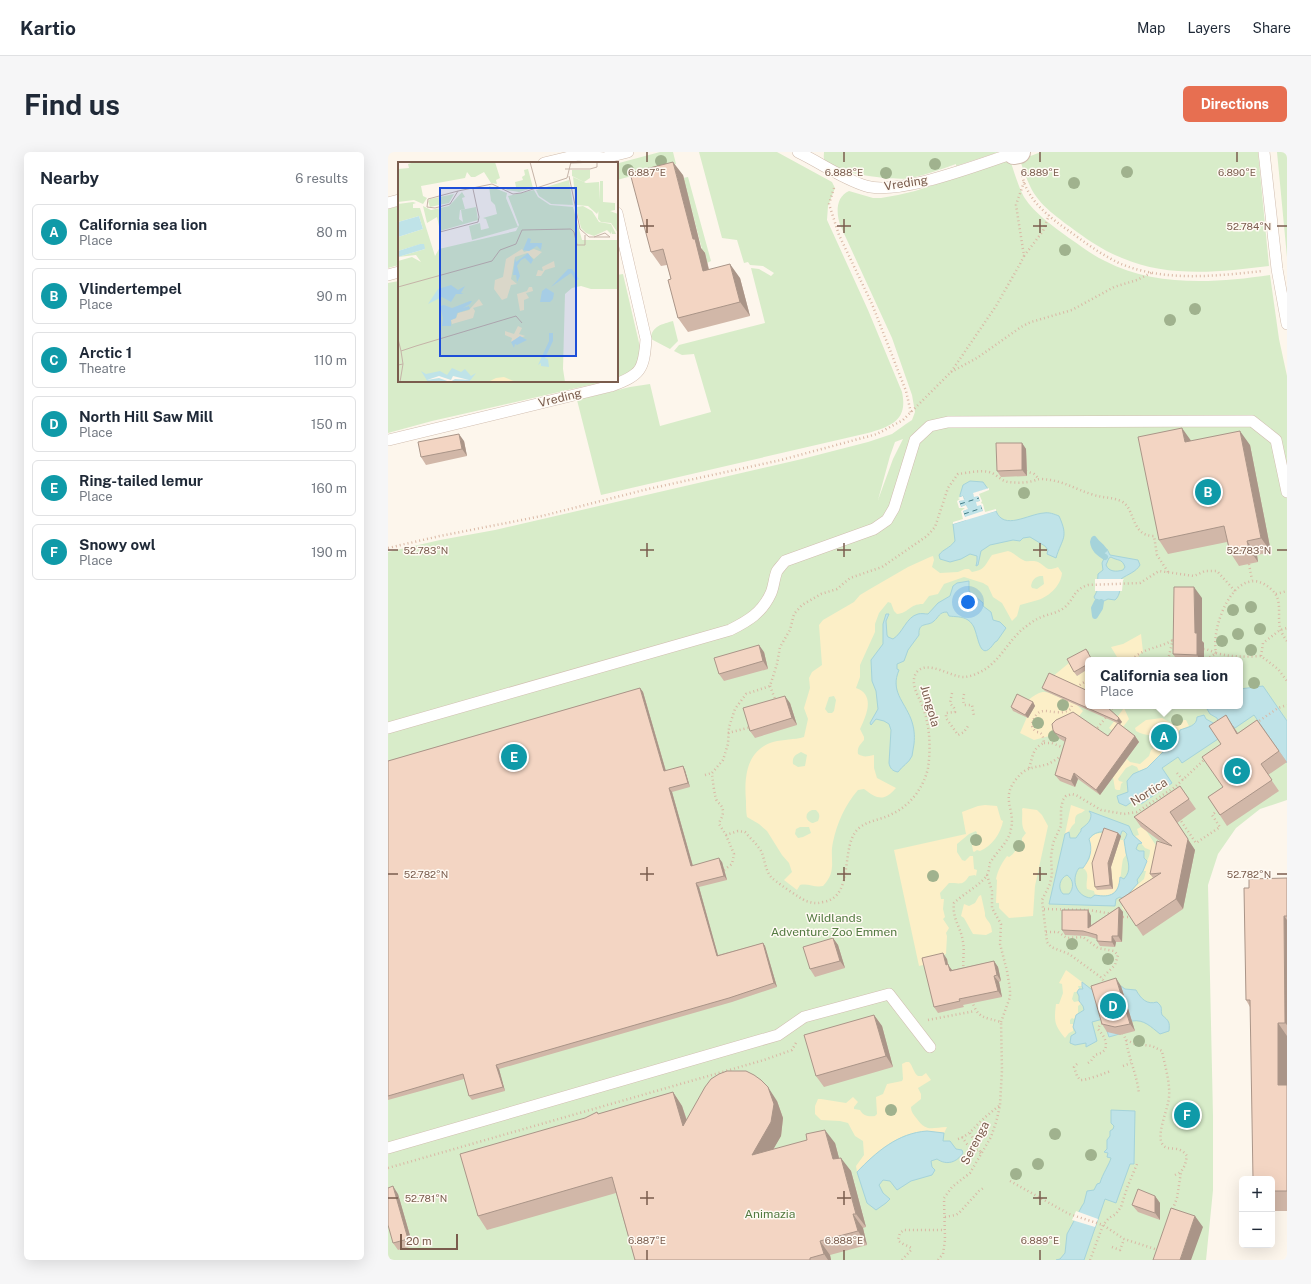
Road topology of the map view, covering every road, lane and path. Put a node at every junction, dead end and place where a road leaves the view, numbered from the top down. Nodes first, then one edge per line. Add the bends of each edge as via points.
1 (628, 152) edge
2 (798, 152) edge
3 (1264, 152) edge
4 (1017, 153) edge
5 (605, 160) edge
6 (548, 162) edge
7 (838, 174) junction
8 (1024, 182) junction
9 (398, 200) edge
10 (388, 203) edge
11 (1049, 215) junction
12 (618, 217) edge
13 (1024, 256) junction
14 (1277, 269) junction
15 (398, 272) edge
16 (1154, 272) junction
17 (388, 275) edge
18 (1287, 324) edge
19 (951, 372) junction
20 (911, 413) junction
21 (389, 440) edge
22 (1026, 471) dead end
23 (996, 472) edge
24 (991, 473) junction
25 (1039, 479) junction
26 (1287, 492) edge
27 (1154, 536) junction
28 (1158, 536) edge
29 (388, 548) edge
30 (1249, 564) edge
31 (1168, 572) junction
32 (1252, 580) junction
33 (1235, 591) junction
34 (1287, 591) edge
35 (1276, 594) junction
36 (1287, 628) edge
37 (1280, 630) junction
38 (1173, 635) edge
39 (1173, 640) junction
40 (1287, 641) edge
41 (1202, 649) dead end
42 (1216, 653) junction
43 (1261, 656) junction
44 (1135, 657) edge
45 (1169, 657) edge
46 (1210, 657) edge
47 (1287, 681) edge
48 (1085, 682) edge
49 (770, 686) junction
50 (952, 693) dead end
51 (1074, 693) edge
52 (964, 694) dead end
53 (1073, 699) edge
54 (1287, 705) edge
55 (777, 707) edge
56 (1112, 709) edge
57 (974, 716) dead end
58 (968, 726) dead end
59 (752, 727) edge
60 (1250, 727) edge
61 (388, 728) edge
62 (1094, 732) edge
63 (728, 734) junction
64 (1044, 743) junction
65 (1212, 754) edge
66 (1029, 768) junction
67 (712, 773) junction
68 (1177, 773) dead end
69 (705, 775) dead end
70 (1183, 780) junction
71 (1142, 809) junction
72 (1217, 811) edge
73 (1175, 812) edge
74 (1146, 815) edge
75 (726, 835) junction
76 (724, 870) edge
77 (987, 875) junction
78 (1044, 909) junction
79 (1130, 917) edge
80 (1046, 932) junction
81 (1065, 932) edge
82 (1082, 933) edge
83 (1062, 934) junction
84 (1083, 937) junction
85 (964, 971) edge
86 (1102, 978) junction
87 (1109, 990) edge
88 (970, 996) edge
89 (975, 1011) junction
90 (912, 1022) junction
91 (1001, 1022) junction
92 (1104, 1022) edge
93 (1123, 1033) edge
94 (1126, 1040) junction
95 (930, 1046) dead end
96 (1088, 1063) dead end
97 (1131, 1063) junction
98 (1077, 1064) dead end
99 (1123, 1066) dead end
100 (1111, 1072) dead end
101 (1139, 1094) dead end
102 (1000, 1104) junction
103 (605, 1106) dead end
104 (607, 1113) edge
105 (970, 1133) junction
106 (962, 1137) junction
107 (958, 1139) dead end
108 (388, 1148) edge
109 (982, 1154) junction
110 (1137, 1164) dead end
111 (1181, 1172) junction
112 (1175, 1174) dead end
113 (1010, 1181) dead end
114 (985, 1186) dead end
115 (1170, 1215) edge
116 (945, 1217) junction
117 (1103, 1225) junction
118 (945, 1230) junction
119 (1124, 1239) junction
120 (1160, 1243) edge
121 (1112, 1247) dead end
122 (1158, 1250) junction
123 (1156, 1255) edge
124 (902, 1260) edge
125 (938, 1260) edge
126 (1090, 1260) edge

1 - 5 lane
2 - 7 lane, Vreding
3 - 14 lane
4 - 7 lane, Vreding via 925,181 891,188 868,186
4 - 8 path
5 - 6 lane via 578,155
7 - 20 path via 830,204 839,235 872,304 906,391
8 - 11 path via 1038,205
8 - 13 path via 1016,205
9 - 10 lane
11 - 13 path via 1043,231
11 - 16 path via 1104,255 1121,264
12 - 21 lane, Vreding via 646,339 645,360 638,373 629,380 611,386
13 - 19 path via 996,306
14 - 16 path via 1202,276
14 - 18 lane
15 - 17 lane
16 - 19 path via 1114,287 1072,310 1031,322
19 - 20 path
20 - 29 path via 877,434 781,460 648,489 542,516
22 - 25 path
23 - 24 path
24 - 25 path via 1007,481 1025,482
24 - 49 path via 958,474 948,488 935,527 928,536 882,567 850,578 837,589 821,594 802,605 794,614 790,630 780,647
25 - 27 path via 1057,480 1095,496 1126,503 1134,525 1144,533
26 - 61 lane via 1276,440 1252,421 948,422 930,426 914,440 894,508 887,520 874,529 785,561 777,571 765,604 755,616 743,623 730,630
27 - 28 path
27 - 31 path via 1157,555
30 - 32 path
31 - 33 path, Jungola via 1194,576 1205,572 1217,572
31 - 75 path, Jungola via 1159,572 1140,583 1091,584 1080,587 1064,608 1023,628 996,661 976,674 964,677 932,668 923,668 916,673 915,690 928,720 928,769 919,789 908,804 892,814 865,823 855,831 844,881 838,895 828,902 814,904 801,899 771,877 760,851 745,832 738,831
32 - 33 path
32 - 35 path via 1260,581
33 - 42 path via 1221,613 1215,639
34 - 35 path
35 - 37 path via 1279,602
36 - 37 path
37 - 40 path
37 - 43 path via 1263,643
38 - 39 path
39 - 44 path via 1157,648 1143,650
39 - 45 path
41 - 42 path
42 - 43 path via 1226,656
42 - 46 path
43 - 47 path via 1278,669
48 - 51 path
49 - 55 path
49 - 63 path via 746,694 735,708
50 - 58 path via 950,703 955,712 946,713 946,718 958,735
52 - 57 path via 964,705 972,705
53 - 64 path via 1071,709 1066,712 1044,710 1035,716 1032,728 1042,734
54 - 60 path via 1278,708
56 - 62 path
59 - 63 path
63 - 67 path via 723,760
64 - 66 path via 1034,749
64 - 66 path via 1052,743 1070,750 1048,764
65 - 70 path, Nortica
66 - 77 path via 1018,776 1011,786 1011,829 990,864
67 - 69 path
67 - 75 path via 717,802 723,809 719,824
68 - 70 path
70 - 71 path, Nortica
71 - 74 path
71 - 78 path, Nortica via 1131,814 1117,813 1101,810 1076,795 1066,796 1061,808 1061,826 1053,843 1052,874 1043,896
72 - 73 path via 1212,814 1220,827 1196,843
75 - 76 path via 734,854 732,864
77 - 85 path via 954,903 953,911 963,941
77 - 91 path, Serenga via 992,891 992,908 1001,924 1000,944 1010,988 1010,997
78 - 79 path via 1089,910 1121,918
78 - 80 path, Nortica
80 - 83 path
80 - 86 path, Nortica via 1047,942 1051,947 1069,954
81 - 83 path
82 - 84 path
83 - 84 path via 1067,938
84 - 86 path via 1098,948 1114,951 1118,956 1115,964
86 - 87 path, Nortica
88 - 89 path
89 - 90 path
89 - 91 path
90 - 95 lane
90 - 108 lane via 889,994 804,1017 778,1035
91 - 102 path, Serenga
92 - 96 path via 1098,1029 1105,1040 1105,1050 1095,1055
93 - 94 path
94 - 97 path
94 - 111 path via 1162,1051 1170,1094 1162,1124 1161,1141 1166,1148 1184,1151 1187,1156
97 - 99 path
97 - 101 path
98 - 100 path via 1074,1067 1075,1071 1083,1081
102 - 105 path
102 - 109 path, Serenga via 991,1137
103 - 104 path
105 - 106 path
105 - 109 path
106 - 107 path
106 - 109 path via 967,1144
109 - 116 path, Serenga via 970,1173 952,1187 944,1198
110 - 117 path via 1121,1207
111 - 112 path
111 - 115 path via 1177,1198
113 - 117 path via 1069,1214
114 - 116 path via 958,1213
116 - 118 path, Serenga
117 - 119 path
117 - 126 path
118 - 124 path via 904,1230 898,1240 911,1250
118 - 125 path, Serenga via 943,1254
119 - 121 path via 1120,1250
119 - 122 path
120 - 122 path
122 - 123 path

